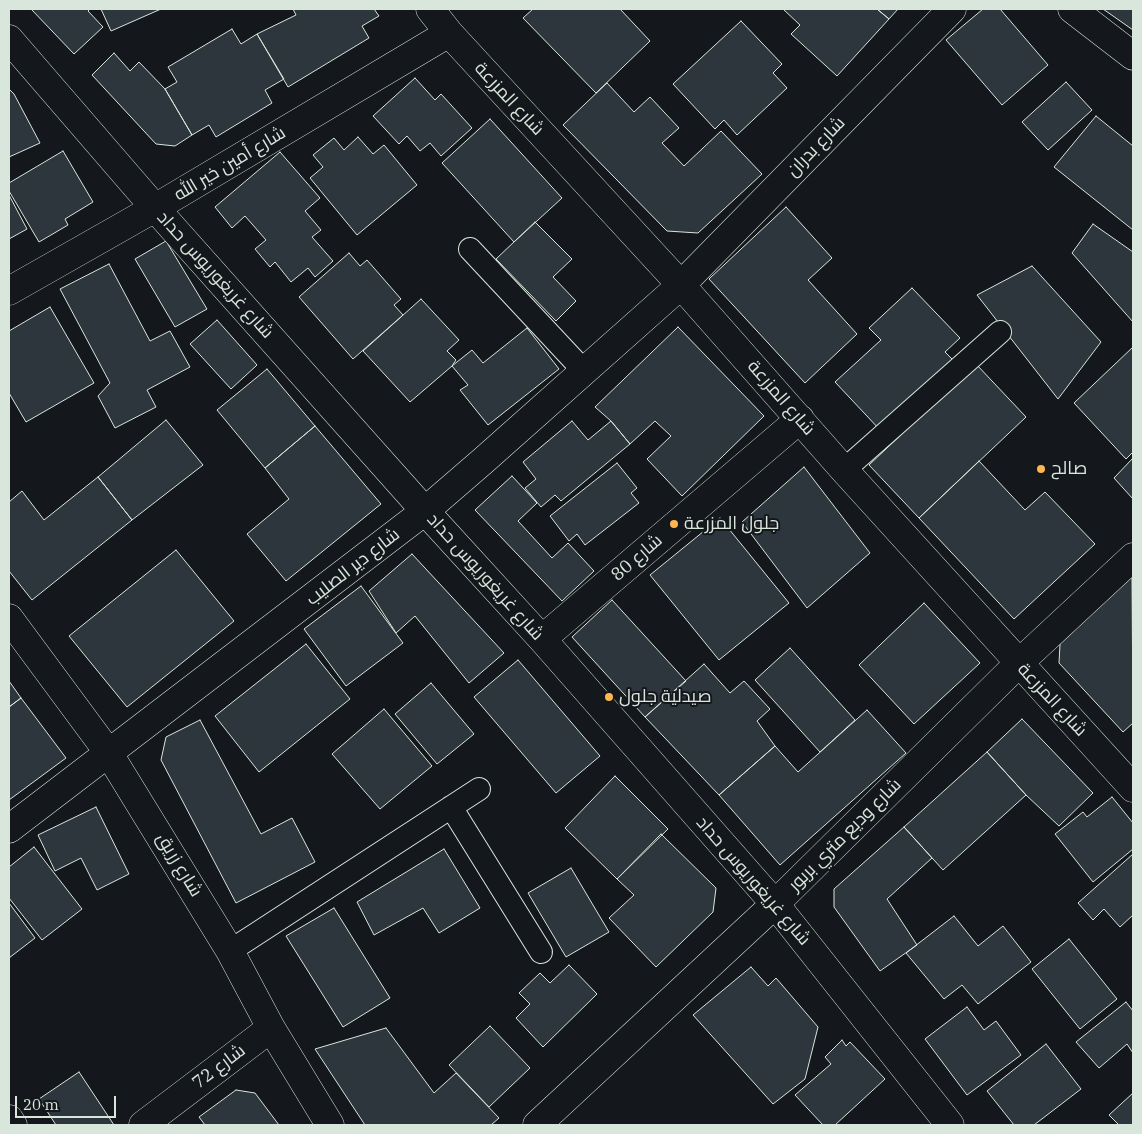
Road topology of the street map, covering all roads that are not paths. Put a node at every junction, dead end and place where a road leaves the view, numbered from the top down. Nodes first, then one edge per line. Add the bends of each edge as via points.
1 (430, 9) edge
2 (952, 9) edge
3 (1072, 9) edge
4 (448, 33) junction
5 (9, 39) edge
6 (1133, 56) edge
7 (156, 208) junction
8 (470, 249) dead end
9 (681, 285) junction
10 (9, 291) edge
11 (1000, 332) dead end
12 (584, 371) junction
13 (800, 419) junction
14 (844, 470) junction
15 (425, 511) junction
16 (1133, 558) edge
17 (9, 618) edge
18 (542, 639) junction
19 (1019, 663) junction
20 (108, 752) junction
21 (1133, 788) edge
22 (479, 789) dead end
23 (451, 807) junction
24 (9, 830) edge
25 (775, 904) junction
26 (230, 951) junction
27 (541, 952) dead end
28 (271, 1028) junction
29 (9, 1119) edge
30 (13, 1125) edge
31 (143, 1125) edge
32 (330, 1125) edge
33 (536, 1125) edge
34 (950, 1125) edge

1 - 4 main road, شارع المزرعة
2 - 9 main road, شارع بدران
3 - 6 main road
4 - 7 main road, شارع أمين خير الله
4 - 9 main road, شارع المزرعة
5 - 7 main road, شارع غريغوريوس حداد
7 - 10 main road, شارع أمين خير الله
7 - 15 main road, شارع غريغوريوس حداد
8 - 12 street
9 - 12 main road, شارع دير الصليب
9 - 13 main road, شارع المزرعة
11 - 14 street
12 - 15 main road, شارع دير الصليب
13 - 14 main road, شارع المزرعة
13 - 18 main road, شارع 80
14 - 19 main road, شارع المزرعة
15 - 18 main road, شارع غريغوريوس حداد
15 - 20 main road, شارع دير الصليب
16 - 19 main road, شارع وديع متري بربور
17 - 20 main road, شارع زريق
18 - 25 main road, شارع غريغوريوس حداد
19 - 21 main road, شارع المزرعة
19 - 25 main road, شارع وديع متري بربور
20 - 24 main road, شارع دير الصليب
20 - 26 main road, شارع زريق
22 - 23 street
23 - 26 street
23 - 27 street
25 - 33 main road, شارع وديع متري بربور
25 - 34 main road, شارع غريغوريوس حداد
26 - 28 main road, شارع زريق
28 - 31 main road, شارع 72
28 - 32 main road, شارع زريق
29 - 30 main road

